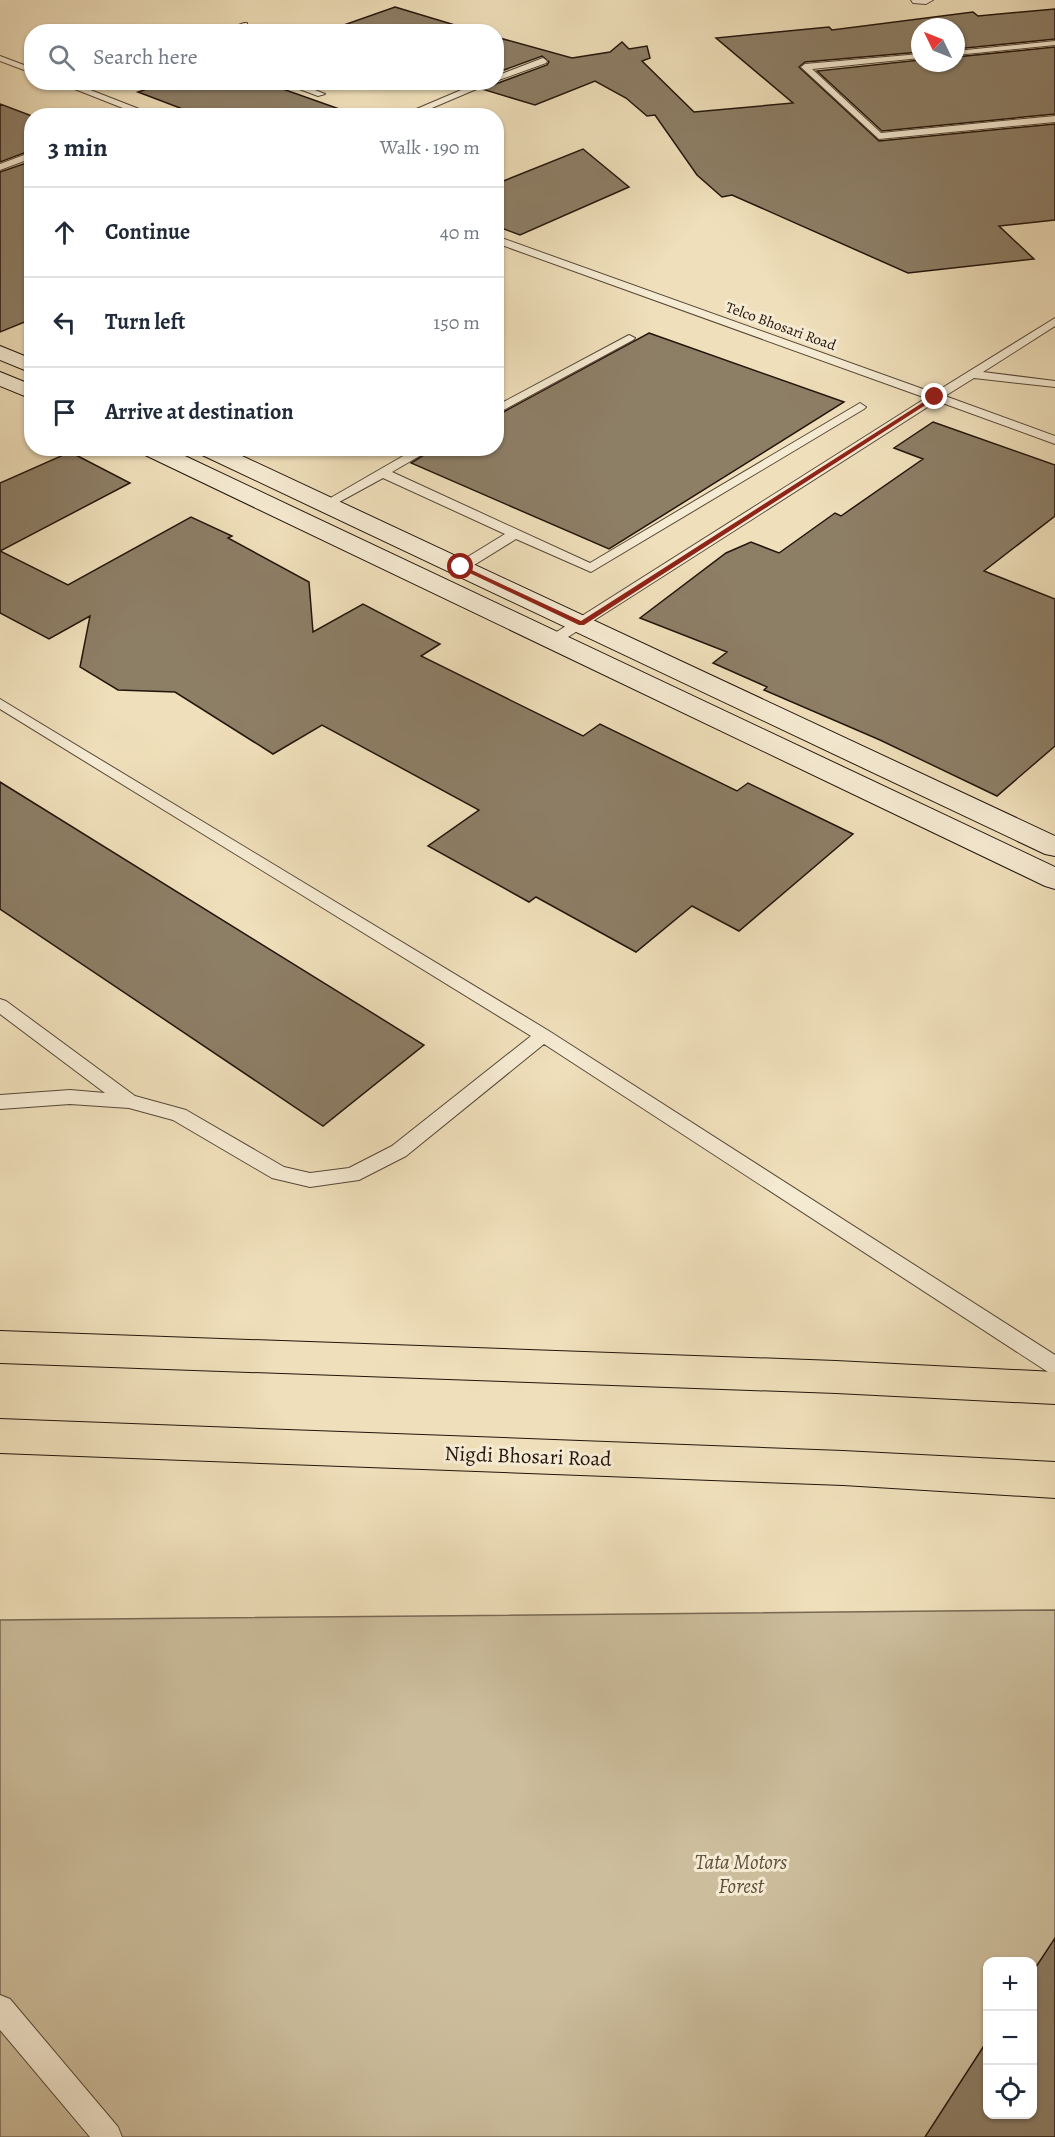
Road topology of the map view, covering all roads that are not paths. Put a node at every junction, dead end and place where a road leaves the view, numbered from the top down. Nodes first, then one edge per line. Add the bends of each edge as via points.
1 (918, 0) edge
2 (926, 0) edge
3 (1055, 43) edge
4 (965, 52) edge
5 (911, 57) edge
6 (0, 58) edge
7 (543, 61) dead end
8 (24, 67) edge
9 (504, 77) edge
10 (82, 90) edge
11 (309, 90) edge
12 (469, 90) edge
13 (321, 94) dead end
14 (129, 108) edge
15 (424, 108) edge
16 (1055, 119) edge
17 (24, 158) edge
18 (0, 167) edge
19 (504, 242) edge
20 (1055, 321) edge
21 (629, 338) dead end
22 (0, 352) edge
23 (24, 363) edge
24 (971, 374) junction
25 (0, 378) edge
26 (1055, 384) edge
27 (24, 389) edge
28 (935, 397) junction
29 (860, 406) dead end
30 (504, 407) edge
31 (1055, 440) edge
32 (166, 456) edge
33 (223, 456) edge
34 (413, 456) edge
35 (383, 473) junction
36 (326, 504) junction
37 (515, 534) junction
38 (461, 567) junction
39 (581, 624) junction
40 (552, 641) junction
41 (0, 703) edge
42 (1055, 847) edge
43 (1055, 879) edge
44 (0, 1005) edge
45 (543, 1035) junction
46 (129, 1101) junction
47 (0, 1102) edge
48 (0, 1347) edge
49 (1055, 1366) edge
50 (1055, 1388) edge
51 (0, 1436) edge
52 (1055, 1480) edge
53 (3, 2021) edge
54 (108, 2137) edge

1 - 2 street
3 - 4 lane
5 - 16 lane via 805,67 879,136
6 - 8 lane
7 - 9 lane
10 - 14 lane
11 - 13 lane
12 - 15 lane
17 - 18 lane
19 - 28 lane, Telco Bhosari Road
20 - 24 lane
21 - 30 lane
22 - 23 street
24 - 26 lane
24 - 28 lane
25 - 27 street
28 - 31 lane, Telco Bhosari Road
28 - 39 lane
29 - 37 lane via 591,568
32 - 40 street
33 - 36 street
34 - 35 lane
35 - 36 lane
35 - 37 lane
36 - 38 street
37 - 38 lane
38 - 39 street
39 - 40 lane
39 - 42 street
40 - 43 street
41 - 45 lane
44 - 46 lane
45 - 46 lane via 399,1152 352,1174 310,1180 279,1173 179,1115
45 - 49 lane
46 - 47 lane via 70,1096
48 - 50 main road
51 - 52 main road, Nigdi Bhosari Road via 843,1468
53 - 54 lane

